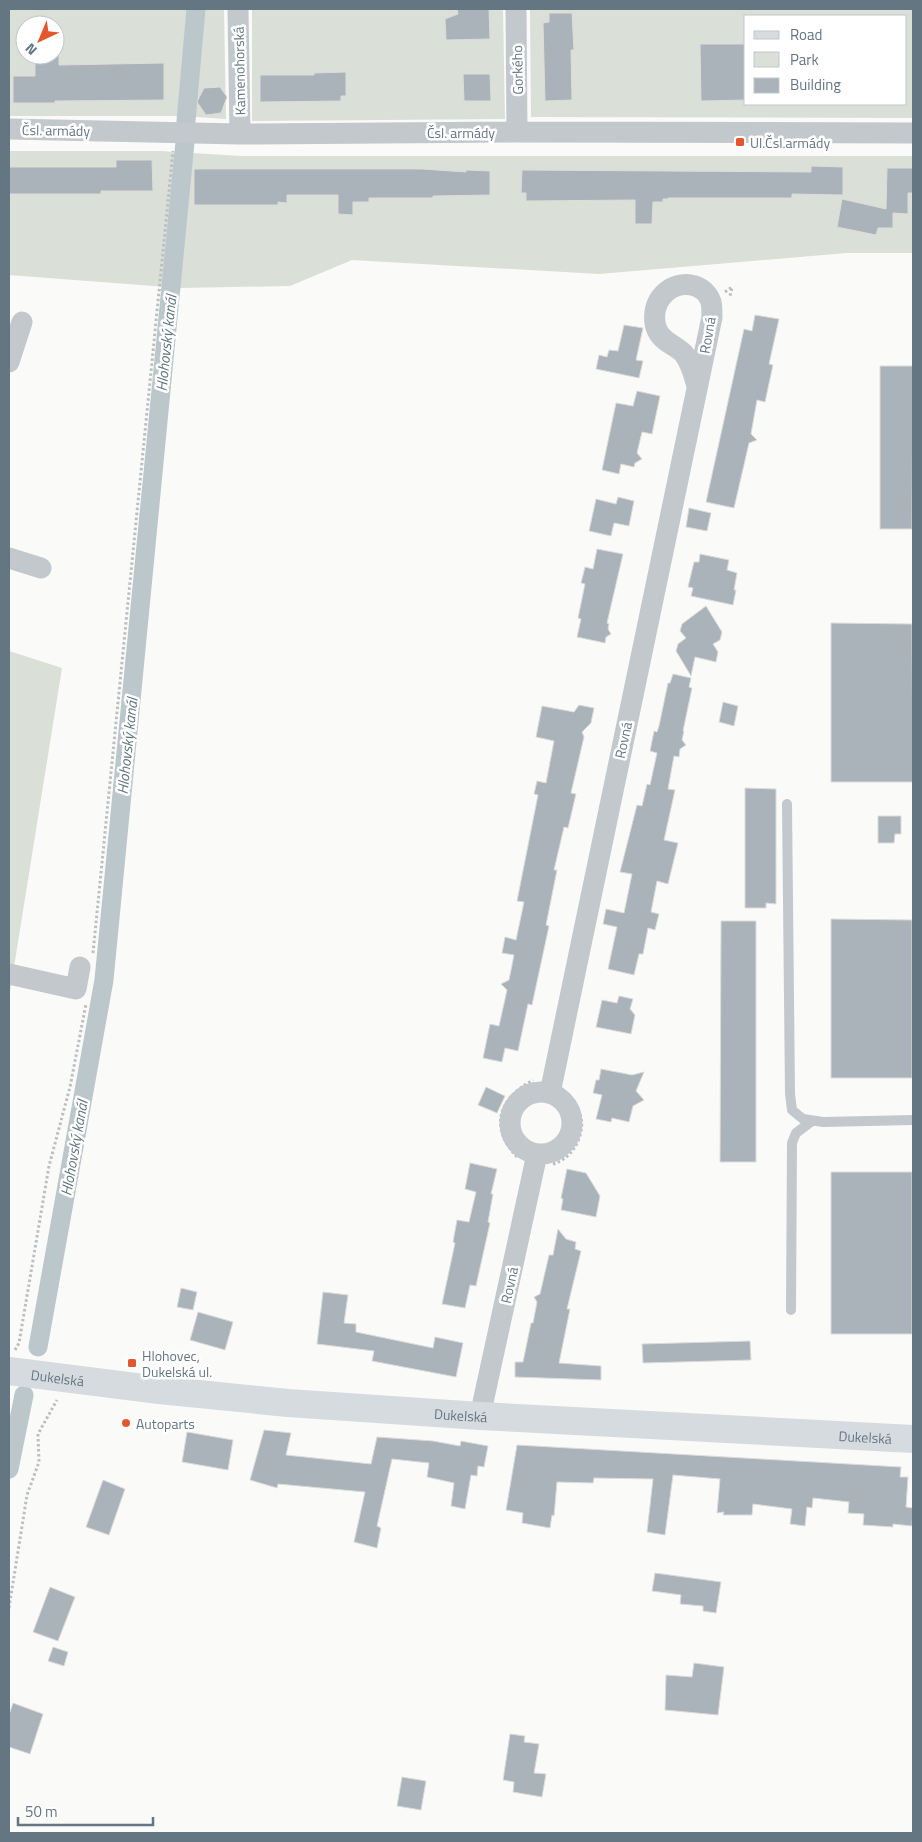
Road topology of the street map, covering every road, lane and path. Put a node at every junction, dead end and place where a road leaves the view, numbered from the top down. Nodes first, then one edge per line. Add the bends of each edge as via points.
1 (238, 9) edge
2 (516, 9) edge
3 (9, 129) edge
4 (175, 132) junction
5 (517, 132) junction
6 (913, 133) edge
7 (240, 134) junction
8 (22, 322) dead end
9 (9, 362) edge
10 (697, 386) dead end
11 (9, 558) edge
12 (41, 568) dead end
13 (787, 804) dead end
14 (86, 962) joint
15 (9, 974) edge
16 (88, 996) dead end
17 (550, 1093) junction
18 (913, 1120) edge
19 (812, 1121) junction
20 (537, 1154) junction
21 (791, 1310) dead end
22 (11, 1363) edge
23 (66, 1379) junction
24 (480, 1416) junction
25 (913, 1440) edge
26 (9, 1608) edge

1 - 7 street, Kamenohorská
2 - 5 street, Gorkého
3 - 4 street, Čsl. armády
4 - 7 street, Čsl. armády
4 - 14 path
5 - 6 street, Čsl. armády
5 - 7 street, Čsl. armády
8 - 9 street
10 - 17 street, Rovná
11 - 12 street
13 - 19 lane via 790,1094 792,1110 803,1119
14 - 15 street via 76,989
16 - 22 path via 70,1087 49,1166 19,1343
17 - 20 street via 566,1105 571,1114 571,1129 565,1143 557,1150
17 - 20 street via 530,1094 521,1099 511,1116 513,1136 527,1151
18 - 19 lane
19 - 21 lane via 796,1134 792,1143
20 - 24 street, Rovná
22 - 23 main road, Dukelská
23 - 24 main road, Dukelská via 288,1403
23 - 26 path via 38,1434 39,1462 27,1495
24 - 25 main road, Dukelská

